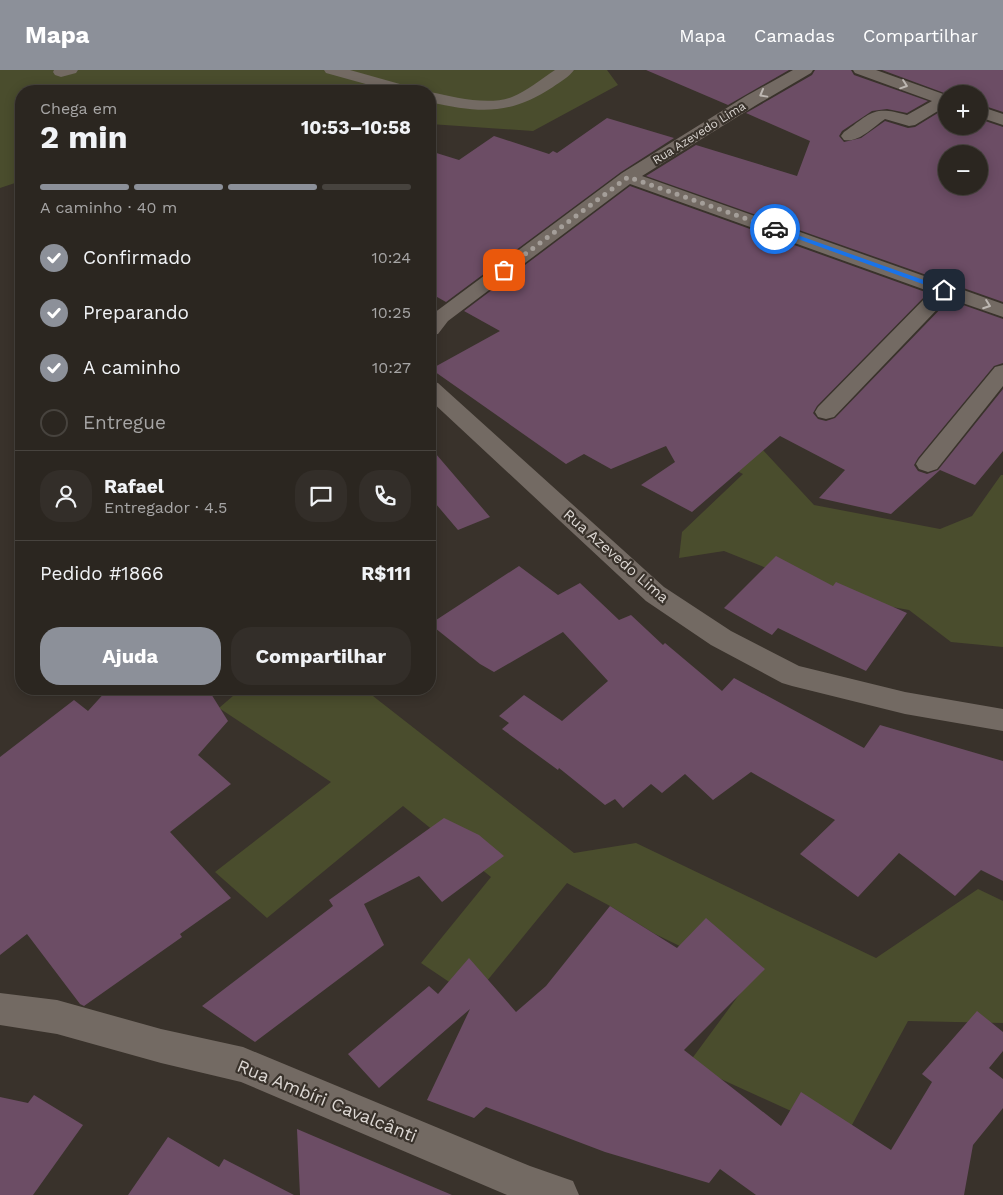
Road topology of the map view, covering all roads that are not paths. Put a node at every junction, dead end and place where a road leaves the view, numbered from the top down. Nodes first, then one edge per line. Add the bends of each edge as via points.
1 (332, 70) edge
2 (566, 70) edge
3 (805, 70) edge
4 (861, 70) edge
5 (386, 85) edge
6 (938, 97) edge
7 (436, 98) edge
8 (938, 104) edge
9 (988, 114) edge
10 (1003, 120) edge
11 (850, 136) dead end
12 (628, 177) junction
13 (944, 290) junction
14 (1003, 311) edge
15 (436, 322) edge
16 (1003, 372) edge
17 (436, 393) edge
18 (826, 412) dead end
19 (928, 464) dead end
20 (1003, 720) edge
21 (0, 1009) edge
22 (559, 1195) edge

1 - 5 street
2 - 7 street via 516,102 452,102
3 -> 12 street, Rua Azevedo Lima
4 -> 6 street
8 - 11 street via 908,121 880,115
9 - 10 street
12 - 13 street
12 - 15 street, Rua Azevedo Lima
13 -> 14 street
13 - 18 street
16 - 19 street
17 - 20 street, Rua Azevedo Lima via 655,594 721,638 792,675 905,702
21 - 22 street, Rua Ambíri Cavalcânti via 57,1017 243,1065

